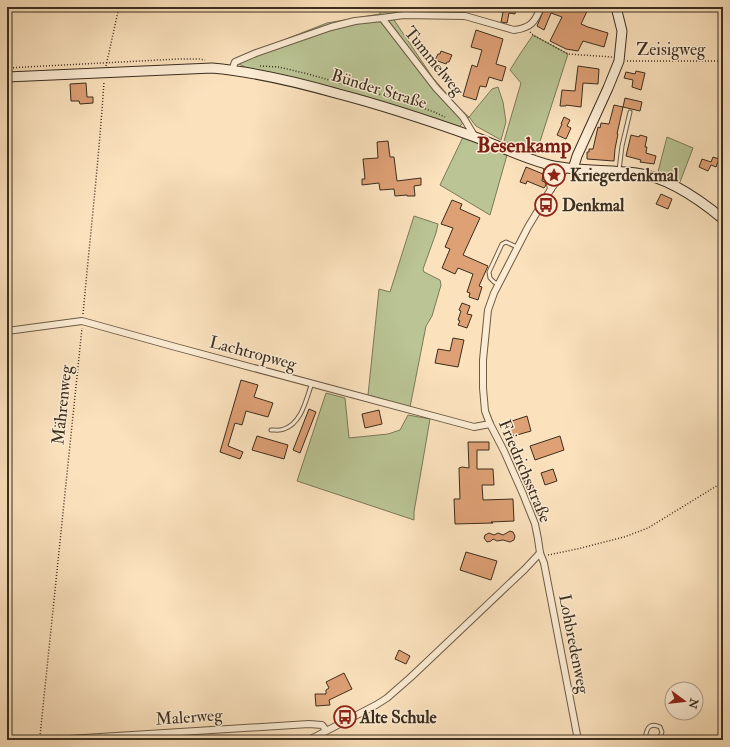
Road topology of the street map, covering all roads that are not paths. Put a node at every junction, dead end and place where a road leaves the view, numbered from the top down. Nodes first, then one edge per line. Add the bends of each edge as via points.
1 (541, 7) edge
2 (616, 7) edge
3 (382, 18) junction
4 (232, 70) junction
5 (7, 77) edge
6 (630, 112) dead end
7 (475, 137) junction
8 (546, 164) junction
9 (570, 168) junction
10 (618, 172) junction
11 (551, 189) junction
12 (723, 219) edge
13 (517, 247) junction
14 (498, 284) junction
15 (7, 331) edge
16 (312, 383) junction
17 (490, 424) junction
18 (271, 430) dead end
19 (540, 555) junction
20 (326, 730) junction
21 (163, 733) junction
22 (52, 740) edge
23 (161, 740) edge
24 (309, 740) edge
25 (578, 740) edge
26 (645, 740) edge
27 (657, 740) edge

1 - 3 street via 530,26 514,30 465,16 404,15
2 - 9 main road via 622,31 619,59
3 - 4 street, Tummelweg via 331,27 256,53 235,62
3 - 7 street, Tummelweg via 436,88 463,117
4 - 5 main road, Bünder Straße via 212,68
4 - 7 main road, Bünder Straße via 279,78 328,91
6 - 10 lane
7 - 8 main road, Bünder Straße
8 - 9 main road, Bünder Straße
8 - 11 street
9 - 10 main road, Bünder Straße
9 - 11 street, Friedrichsstraße
10 - 12 main road, Bünder Straße via 658,178 683,190
11 - 13 street, Friedrichsstraße
13 - 14 street, Friedrichsstraße
13 - 14 lane via 506,242 502,244 489,272 490,278
14 - 17 street, Friedrichsstraße via 488,310 483,360 485,411
15 - 16 street, Lachtropweg via 82,321
16 - 17 street, Lachtropweg via 474,428
16 - 18 lane via 299,417 283,430
17 - 19 street, Friedrichsstraße via 532,518
19 - 20 street via 387,698
19 - 25 street, Lohbredenweg via 544,563
20 - 21 street, Malerweg via 322,725 309,724
20 - 24 street
21 - 22 street, Malerweg
21 - 23 lane
26 - 27 lane via 648,728 655,725 660,727 662,732

